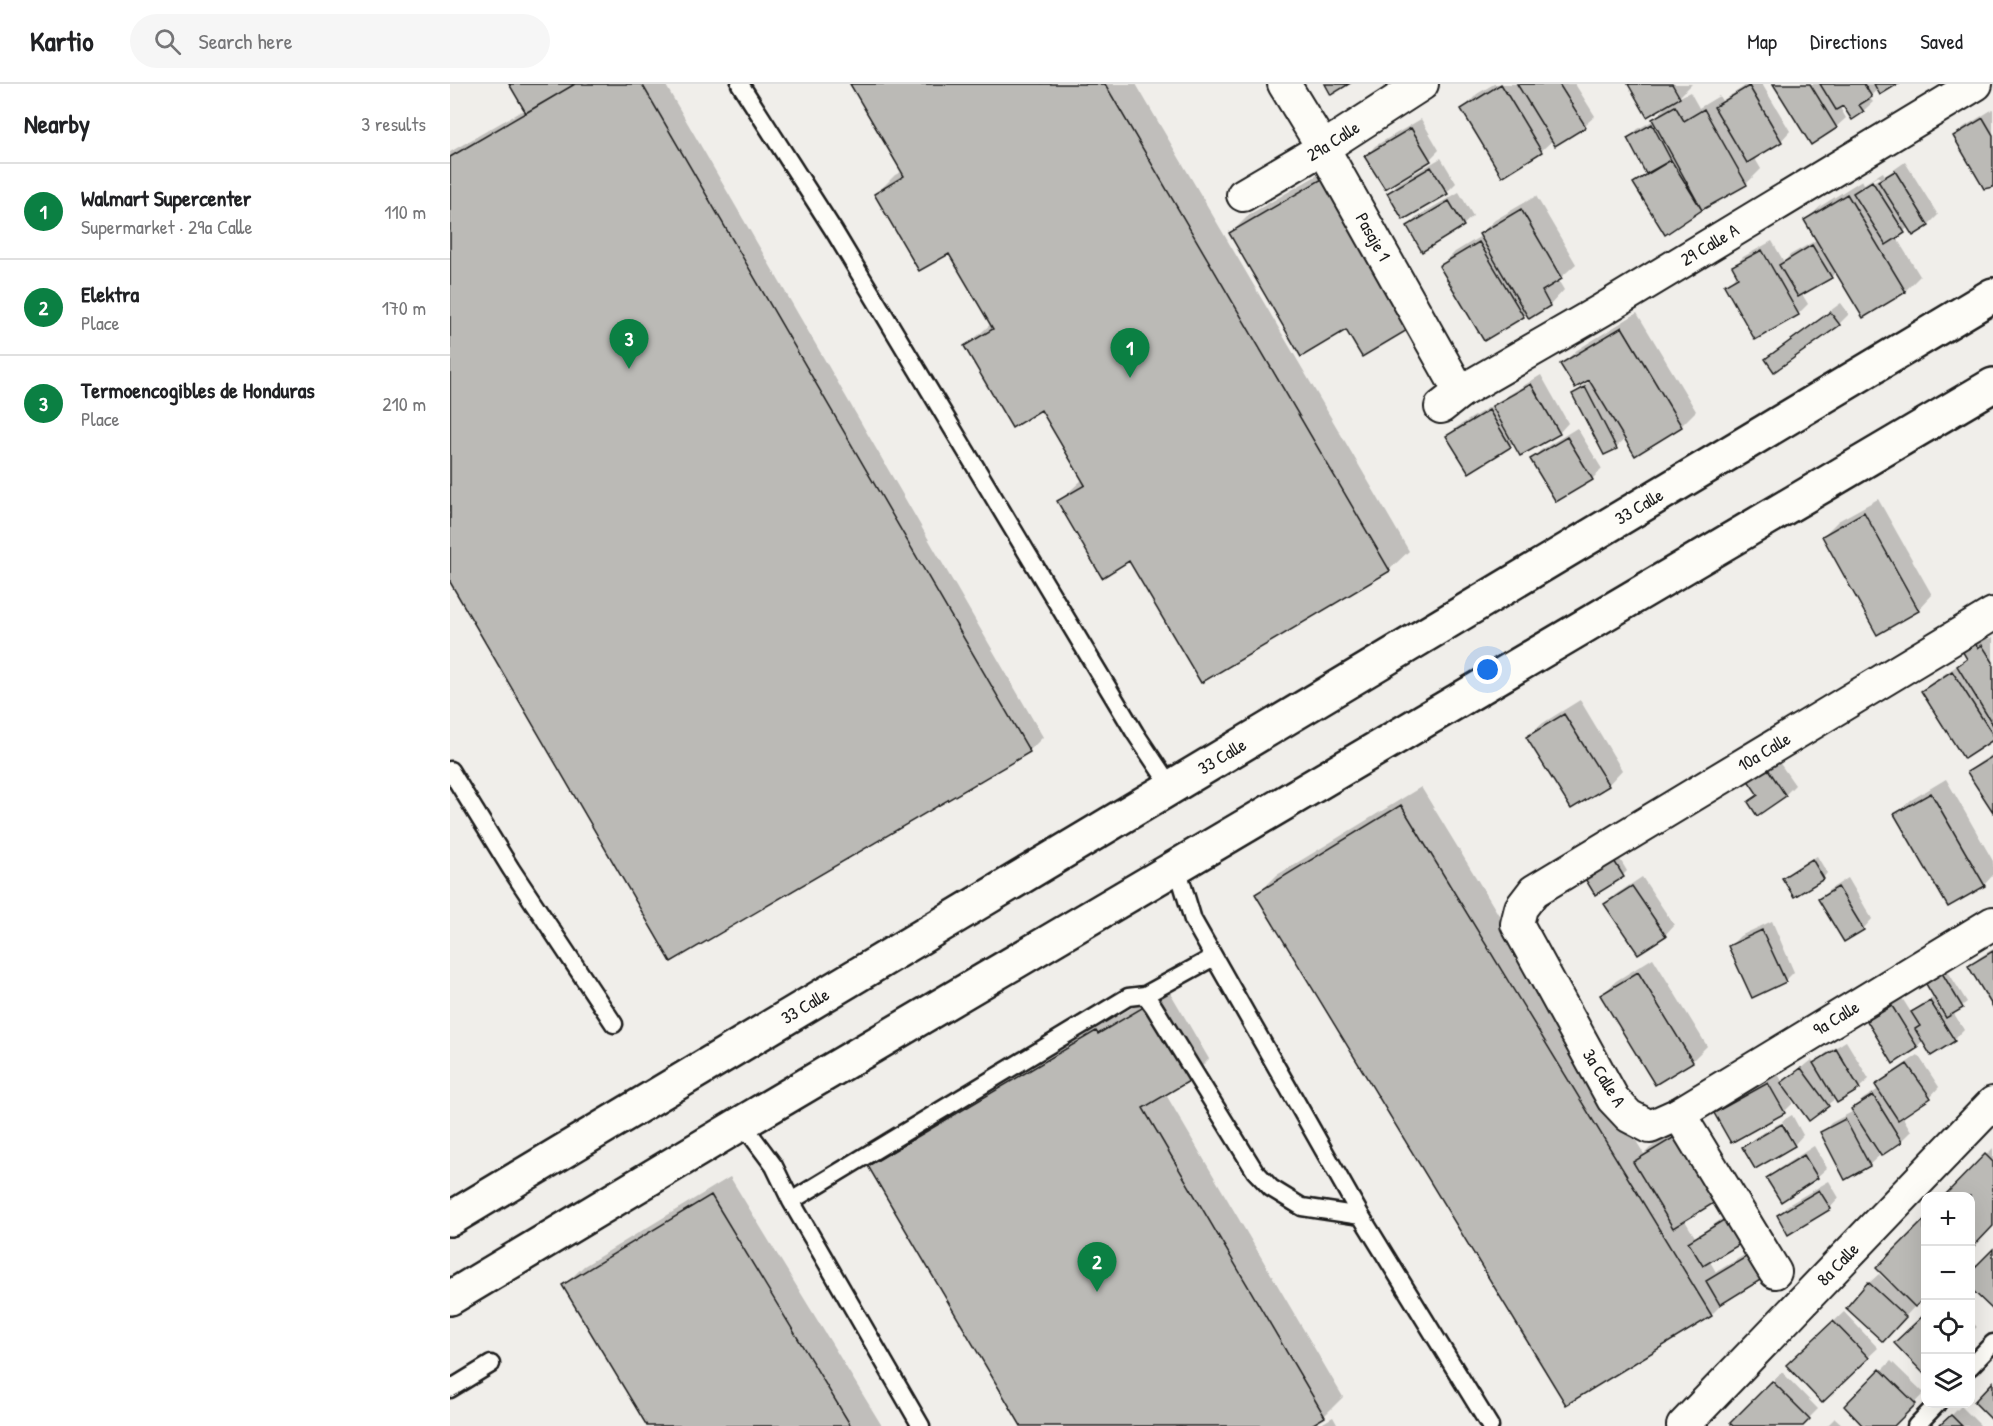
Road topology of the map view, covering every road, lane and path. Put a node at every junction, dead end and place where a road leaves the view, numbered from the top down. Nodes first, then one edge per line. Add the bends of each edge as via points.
1 (740, 84) edge
2 (1284, 84) edge
3 (1422, 84) edge
4 (1976, 84) edge
5 (1323, 148) junction
6 (1244, 195) dead end
7 (1993, 295) edge
8 (1993, 385) edge
9 (1451, 399) joint
10 (1993, 614) edge
11 (450, 770) edge
12 (1171, 787) junction
13 (1177, 867) junction
14 (1534, 891) joint
15 (1993, 923) edge
16 (1214, 957) junction
17 (1145, 995) junction
18 (614, 1024) dead end
19 (1993, 1103) edge
20 (1679, 1114) junction
21 (742, 1123) junction
22 (790, 1201) junction
23 (1361, 1216) junction
24 (450, 1219) edge
25 (1775, 1272) dead end
26 (450, 1298) edge
27 (1993, 1343) edge
28 (1975, 1363) edge
29 (490, 1364) dead end
30 (450, 1389) edge
31 (1933, 1408) edge
32 (921, 1426) edge
33 (1490, 1426) edge
34 (1683, 1426) edge
35 (1916, 1426) edge

1 - 12 lane via 834,231
2 - 5 street, Pasaje 1
3 - 5 street, 29a Calle
4 - 9 street, 29 Calle A
5 - 6 street, 29a Calle
5 - 9 street, Pasaje 1
7 - 12 main road, 33 Calle
8 - 13 main road
10 - 14 street, 10a Calle
11 - 18 lane
12 - 24 main road, 33 Calle
13 - 16 lane via 1193,920
13 - 21 main road
14 - 20 street, 3a Calle A via 1521,908 1517,924 1613,1099 1629,1116 1650,1127
15 - 20 street, 9a Calle
16 - 17 lane
16 - 23 lane
17 - 22 lane via 1128,997
17 - 23 lane via 1255,1171 1271,1188 1302,1207
19 - 34 street, 8a Calle
20 - 25 street
21 - 22 lane via 774,1166
21 - 26 main road
22 - 32 lane
23 - 33 lane
27 - 28 lane
29 - 30 lane
31 - 35 lane

